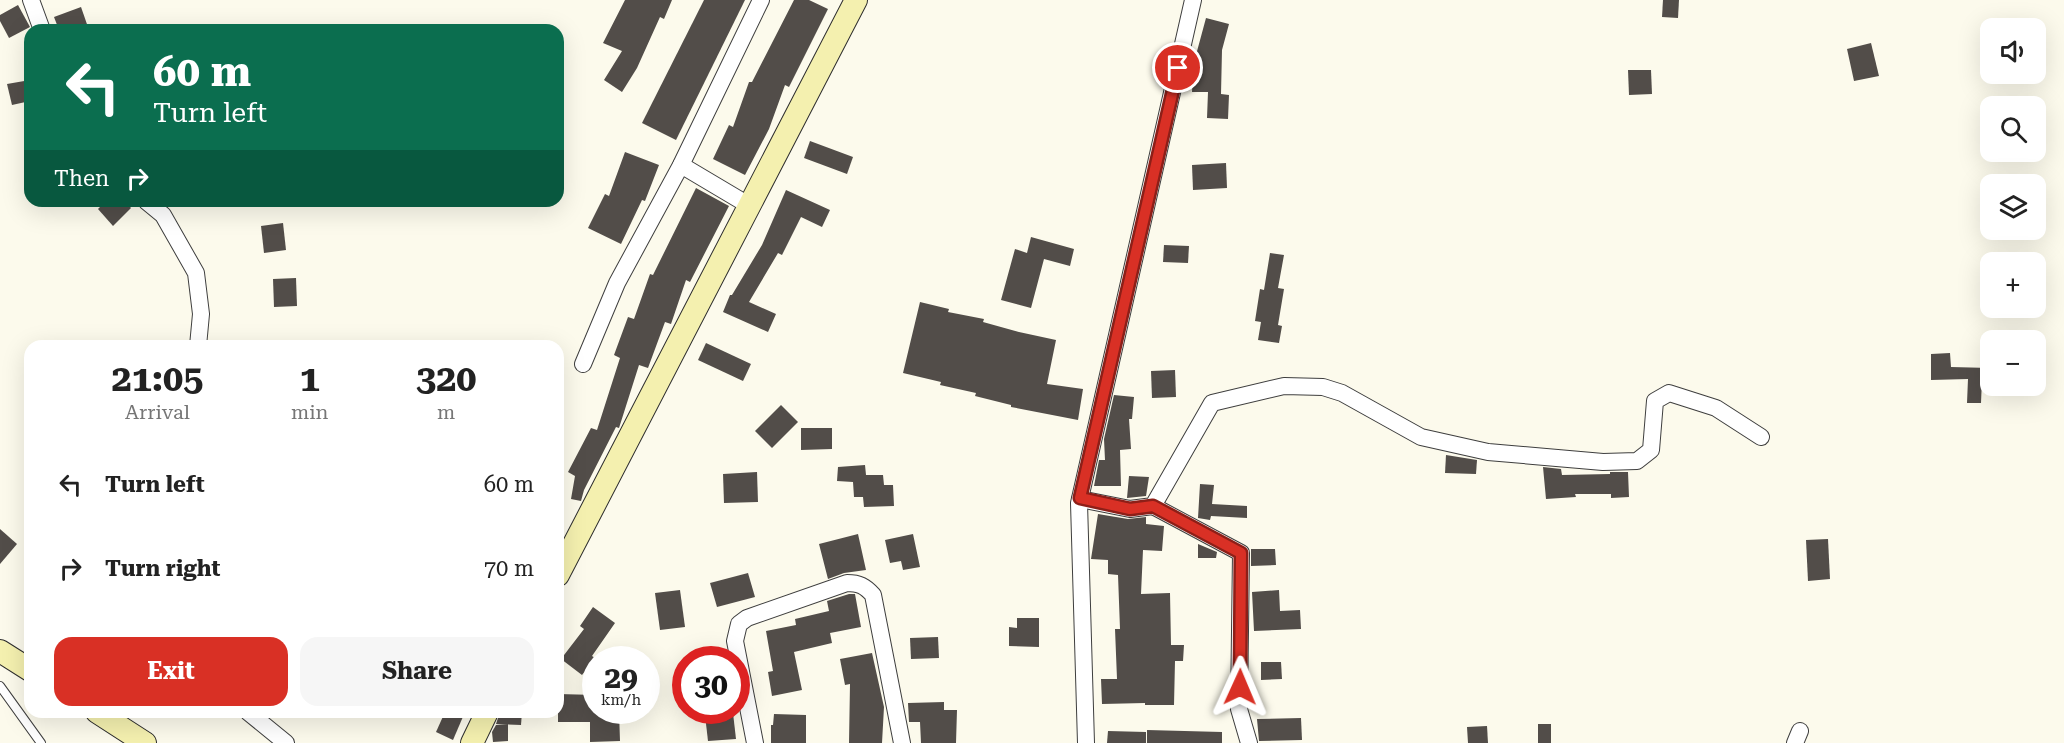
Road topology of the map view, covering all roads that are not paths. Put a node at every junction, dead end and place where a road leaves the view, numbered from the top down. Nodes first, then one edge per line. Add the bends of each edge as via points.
1 (31, 0) edge
2 (761, 0) edge
3 (856, 0) edge
4 (1193, 0) edge
5 (40, 24) edge
6 (681, 165) junction
7 (750, 206) junction
8 (153, 207) edge
9 (199, 340) edge
10 (583, 364) dead end
11 (1761, 437) dead end
12 (1080, 498) junction
13 (1153, 506) junction
14 (564, 563) edge
15 (0, 651) edge
16 (24, 666) edge
17 (0, 686) edge
18 (106, 718) edge
19 (255, 718) edge
20 (484, 718) edge
21 (41, 743) edge
22 (145, 743) edge
23 (286, 743) edge
24 (472, 743) edge
25 (755, 743) edge
26 (902, 743) edge
27 (1086, 743) edge
28 (1249, 743) edge

1 - 5 street
2 - 6 street
3 - 7 street
4 - 12 street
6 - 7 street
6 - 10 street via 617,283
7 - 14 street
8 - 9 street via 163,215 196,273 201,314
11 - 13 street via 1716,408 1669,393 1655,401 1651,450 1637,461 1603,462 1488,452 1421,437 1342,393 1323,387 1284,386 1212,403
12 - 13 street via 1130,509
12 - 27 street
13 - 28 street via 1241,553 1239,709
15 - 16 street
17 - 21 lane
18 - 22 street
19 - 23 street
20 - 24 street
25 - 26 street via 735,641 739,624 847,583 856,583 873,595

